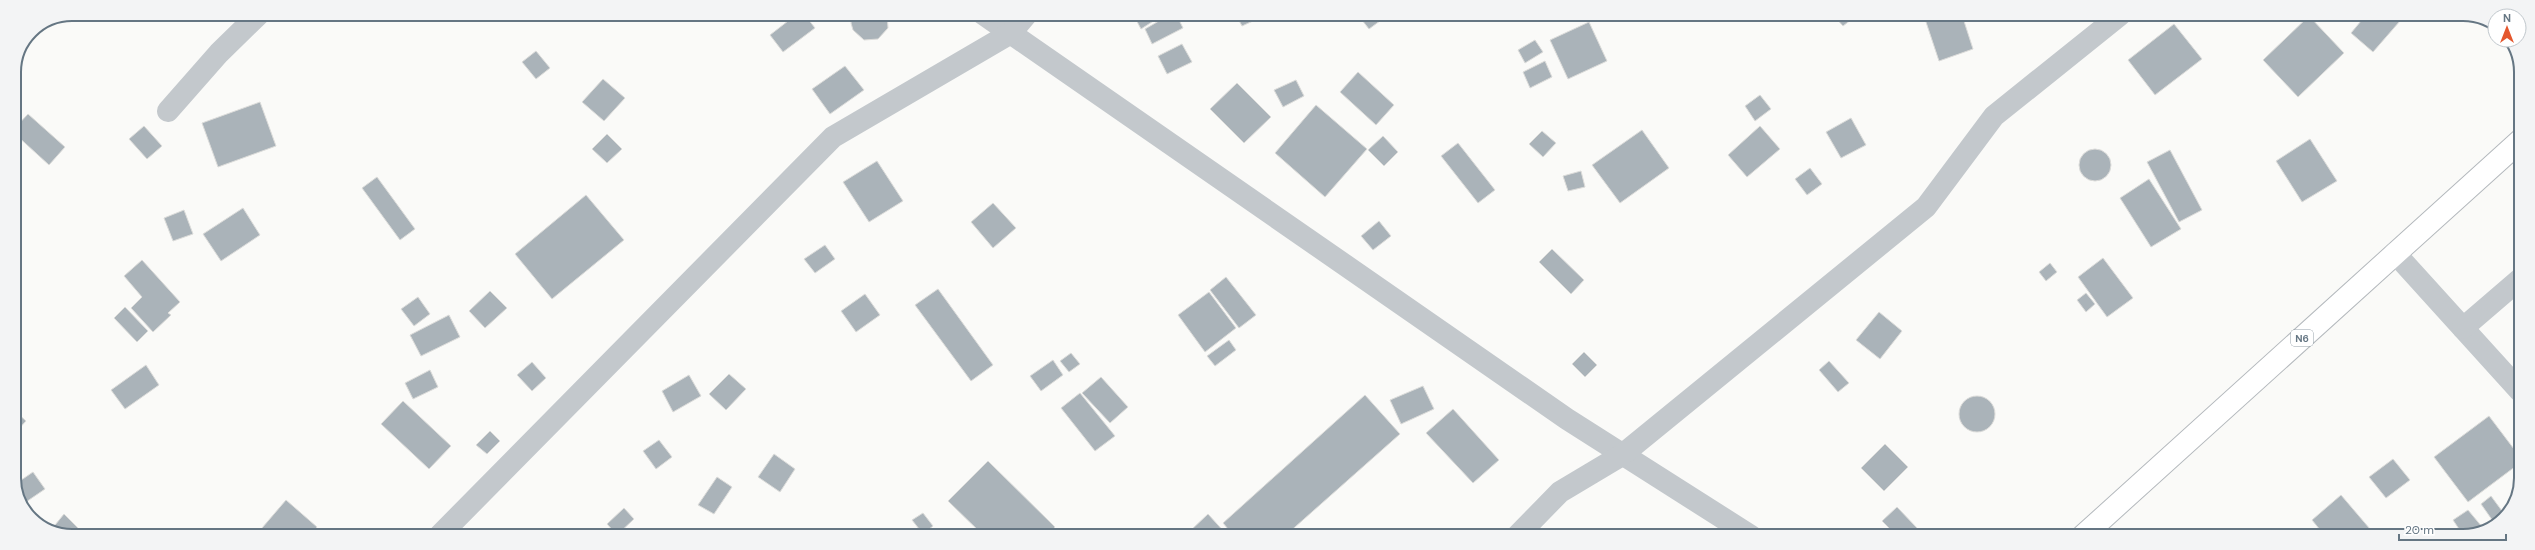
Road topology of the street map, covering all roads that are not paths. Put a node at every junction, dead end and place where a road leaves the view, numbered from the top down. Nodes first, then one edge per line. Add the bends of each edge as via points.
1 (252, 21) edge
2 (993, 21) edge
3 (1022, 21) edge
4 (2113, 21) edge
5 (1011, 33) junction
6 (168, 111) dead end
7 (2514, 146) edge
8 (2395, 253) junction
9 (2514, 284) edge
10 (2463, 328) junction
11 (2514, 384) edge
12 (1622, 455) junction
13 (446, 529) edge
14 (1524, 529) edge
15 (1740, 529) edge
16 (2092, 529) edge

1 - 6 street via 219,53
2 - 5 street
3 - 5 street
4 - 12 street via 1994,116 1926,207
5 - 12 street
5 - 13 street via 833,137
7 - 8 highway, N6
8 - 10 street
8 - 16 highway, N6
9 - 10 street
10 - 11 street
12 - 14 street via 1560,492
12 - 15 street

